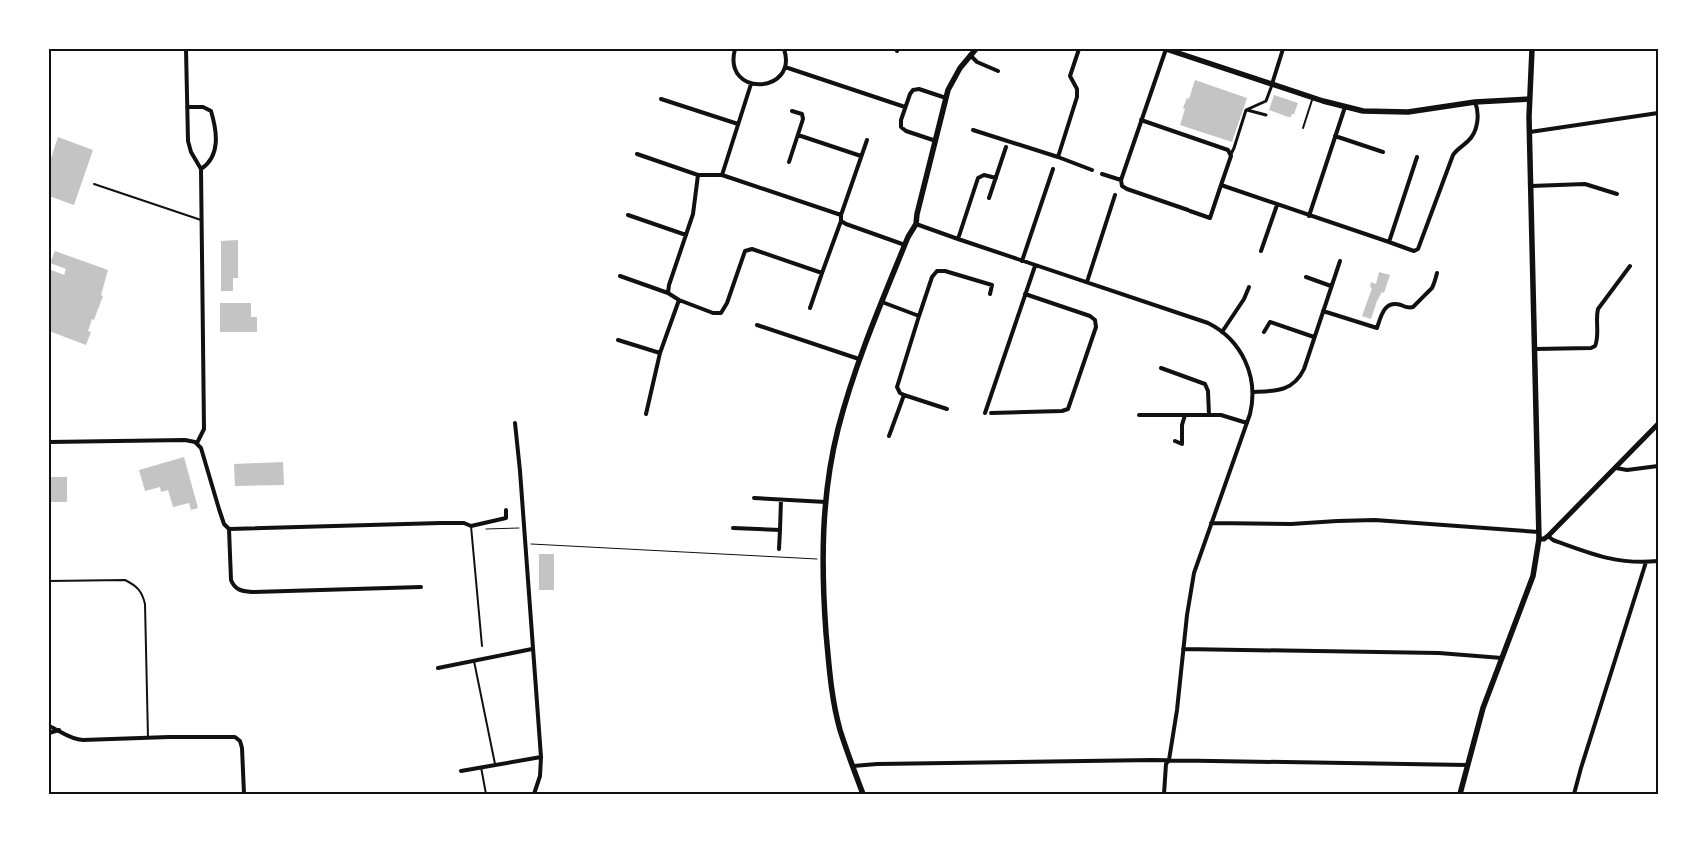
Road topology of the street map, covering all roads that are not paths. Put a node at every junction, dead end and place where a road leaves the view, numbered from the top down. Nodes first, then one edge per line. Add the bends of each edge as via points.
1 (186, 49) edge
2 (733, 49) edge
3 (784, 49) edge
4 (976, 49) edge
5 (1079, 49) edge
6 (1166, 49) edge
7 (1283, 49) edge
8 (1532, 49) edge
9 (970, 55) junction
10 (785, 67) junction
11 (998, 71) dead end
12 (752, 84) junction
13 (1272, 84) junction
14 (946, 98) junction
15 (1313, 98) junction
16 (661, 99) dead end
17 (1529, 99) junction
18 (1474, 102) junction
19 (905, 107) junction
20 (1344, 107) junction
21 (187, 108) junction
22 (1246, 110) junction
23 (792, 111) dead end
24 (1658, 113) edge
25 (1266, 115) dead end
26 (1141, 120) junction
27 (738, 124) junction
28 (1303, 128) dead end
29 (973, 130) dead end
30 (1530, 132) junction
31 (798, 135) junction
32 (1335, 136) junction
33 (866, 140) dead end
34 (936, 141) junction
35 (1006, 147) dead end
36 (1383, 152) dead end
37 (637, 154) dead end
38 (1231, 154) junction
39 (861, 156) junction
40 (1058, 157) junction
41 (1417, 157) dead end
42 (789, 162) dead end
43 (1053, 168) dead end
44 (201, 169) junction
45 (1092, 170) dead end
46 (1102, 174) dead end
47 (698, 175) junction
48 (722, 175) junction
49 (996, 178) junction
50 (1121, 180) junction
51 (94, 184) dead end
52 (1221, 185) junction
53 (1531, 186) junction
54 (1617, 194) dead end
55 (1115, 195) dead end
56 (989, 198) dead end
57 (1277, 205) junction
58 (841, 214) junction
59 (628, 215) dead end
60 (1310, 216) junction
61 (201, 220) junction
62 (841, 221) junction
63 (916, 224) junction
64 (686, 235) junction
65 (958, 239) junction
66 (1389, 242) junction
67 (905, 245) junction
68 (1261, 251) dead end
69 (1022, 261) junction
70 (1340, 261) dead end
71 (1035, 266) junction
72 (1630, 266) dead end
73 (822, 273) junction
74 (1437, 273) dead end
75 (620, 276) dead end
76 (1306, 277) dead end
77 (1087, 282) junction
78 (1331, 286) junction
79 (1248, 287) dead end
80 (668, 293) junction
81 (990, 294) dead end
82 (1025, 294) junction
83 (679, 300) junction
84 (882, 302) junction
85 (810, 308) dead end
86 (1323, 311) junction
87 (919, 316) junction
88 (757, 325) dead end
89 (1222, 332) junction
90 (1264, 332) dead end
91 (1314, 337) junction
92 (618, 340) dead end
93 (1535, 349) junction
94 (660, 353) junction
95 (859, 359) junction
96 (1161, 368) dead end
97 (1253, 392) junction
98 (904, 395) junction
99 (947, 409) dead end
100 (985, 413) dead end
101 (991, 413) dead end
102 (646, 414) dead end
103 (1139, 415) dead end
104 (1185, 415) junction
105 (1209, 415) junction
106 (515, 423) dead end
107 (1247, 423) junction
108 (1658, 424) edge
109 (889, 436) dead end
110 (1175, 441) dead end
111 (49, 442) edge
112 (197, 443) junction
113 (1658, 466) edge
114 (1616, 468) junction
115 (754, 498) dead end
116 (782, 500) junction
117 (826, 502) junction
118 (506, 510) dead end
119 (1211, 523) junction
120 (471, 526) junction
121 (733, 528) dead end
122 (230, 529) junction
123 (780, 530) junction
124 (1539, 535) junction
125 (1548, 536) junction
126 (779, 549) dead end
127 (1658, 560) edge
128 (1646, 562) junction
129 (49, 581) edge
130 (421, 587) dead end
131 (482, 646) dead end
132 (532, 649) junction
133 (1183, 649) junction
134 (1502, 658) junction
135 (474, 661) junction
136 (438, 668) dead end
137 (49, 726) edge
138 (59, 730) junction
139 (49, 733) edge
140 (148, 738) junction
141 (541, 757) junction
142 (1169, 760) junction
143 (496, 764) junction
144 (1467, 765) junction
145 (853, 766) junction
146 (481, 767) junction
147 (461, 771) dead end
148 (244, 794) edge
149 (486, 794) edge
150 (534, 794) edge
151 (863, 794) edge
152 (1164, 794) edge
153 (1460, 794) edge
154 (1574, 794) edge

1 - 21 street
2 - 12 street via 735,68
3 - 10 street
4 - 9 main road
5 - 40 street via 1070,76 1077,89 1077,97
6 - 13 main road
6 - 26 street
7 - 13 street
8 - 17 main road
9 - 11 street via 977,62
9 - 14 main road via 956,74
10 - 12 street via 776,80 768,84
10 - 19 street
12 - 27 street
13 - 15 main road
13 - 22 street via 1266,101
14 - 19 street via 916,89 910,94
14 - 34 main road
15 - 20 main road
15 - 28 lane
16 - 27 street
17 - 18 main road
17 - 30 main road
18 - 20 main road via 1408,112 1374,112
18 - 66 street via 1477,114 1475,130 1453,155 1418,249 1414,251
19 - 34 street via 900,123 903,128
20 - 32 street
21 - 44 street via 188,141
21 - 44 street via 203,107 210,111 214,122 214,155
22 - 25 street
22 - 38 street
23 - 31 street via 802,114
24 - 30 street
26 - 38 street via 1225,148
26 - 50 street
27 - 48 street
29 - 40 street
30 - 53 main road
31 - 39 street
31 - 42 street
32 - 36 street
32 - 60 street
33 - 39 street
34 - 63 main road
35 - 49 street
37 - 47 street
38 - 52 street
39 - 58 street
40 - 45 street
41 - 66 street
43 - 69 street
44 - 61 street
46 - 50 street
47 - 48 street
47 - 64 street via 693,214
48 - 58 street
49 - 56 street
49 - 65 street via 984,175 978,178
50 - 52 street via 1127,189 1210,218
51 - 61 lane
52 - 57 street
53 - 54 street via 1585,184
53 - 93 main road
55 - 77 street
57 - 60 street
57 - 68 street
58 - 62 street
59 - 64 street
60 - 66 street
61 - 112 street via 204,429
62 - 67 street
62 - 73 street
63 - 65 street
63 - 67 main road
64 - 80 street
65 - 69 street
67 - 84 main road
69 - 71 street
70 - 78 street
71 - 77 street
71 - 82 street
72 - 93 street via 1598,309 1595,346
73 - 83 street via 747,249 721,313
73 - 85 street
74 - 86 street via 1431,288 1418,304 1411,307 1387,306 1377,328
75 - 80 street
76 - 78 street
77 - 89 street via 1208,323
78 - 86 street
79 - 89 street via 1244,300
80 - 83 street
81 - 87 street via 992,285 937,271 932,276
82 - 100 street
82 - 101 street via 1090,316 1096,327 1068,409
83 - 94 street
84 - 87 street
84 - 95 main road
86 - 91 street
87 - 98 street via 897,384
88 - 95 street
89 - 97 street via 1245,359
90 - 91 street via 1270,322
91 - 97 street via 1299,378 1291,386
92 - 94 street
93 - 124 main road
94 - 102 street
95 - 117 main road via 838,430
96 - 105 street via 1205,384
97 - 107 street
98 - 99 street
98 - 109 street
103 - 104 street
104 - 105 street
104 - 110 street via 1182,444
105 - 107 street via 1224,415
106 - 132 street
107 - 119 street
108 - 114 street
111 - 112 street via 185,440
112 - 122 street via 203,452 218,509 224,524
113 - 114 street via 1627,470
114 - 125 street
115 - 116 street
116 - 117 street
116 - 123 street
117 - 145 main road via 822,560 830,676 840,729
118 - 120 street via 506,518
119 - 124 street via 1284,525 1375,520
119 - 133 street via 1194,573
120 - 122 street via 441,523
120 - 131 lane
121 - 123 street
122 - 130 street via 231,580 238,590
123 - 126 street
124 - 125 street via 1544,539
124 - 134 main road via 1533,576
125 - 128 street via 1608,559
127 - 128 street
128 - 154 street
129 - 140 lane via 125,580 136,585 143,594
132 - 135 street
132 - 141 street
133 - 134 street via 1439,653
133 - 142 street via 1178,710
134 - 144 main road via 1483,708
135 - 136 street
135 - 143 lane
137 - 138 street
138 - 139 street
138 - 140 street via 74,740
140 - 148 street via 230,736 240,741
141 - 143 street
141 - 150 street via 540,776
142 - 144 street
142 - 145 street
142 - 152 street
143 - 146 street
144 - 153 main road
145 - 151 main road
146 - 147 street
146 - 149 lane

